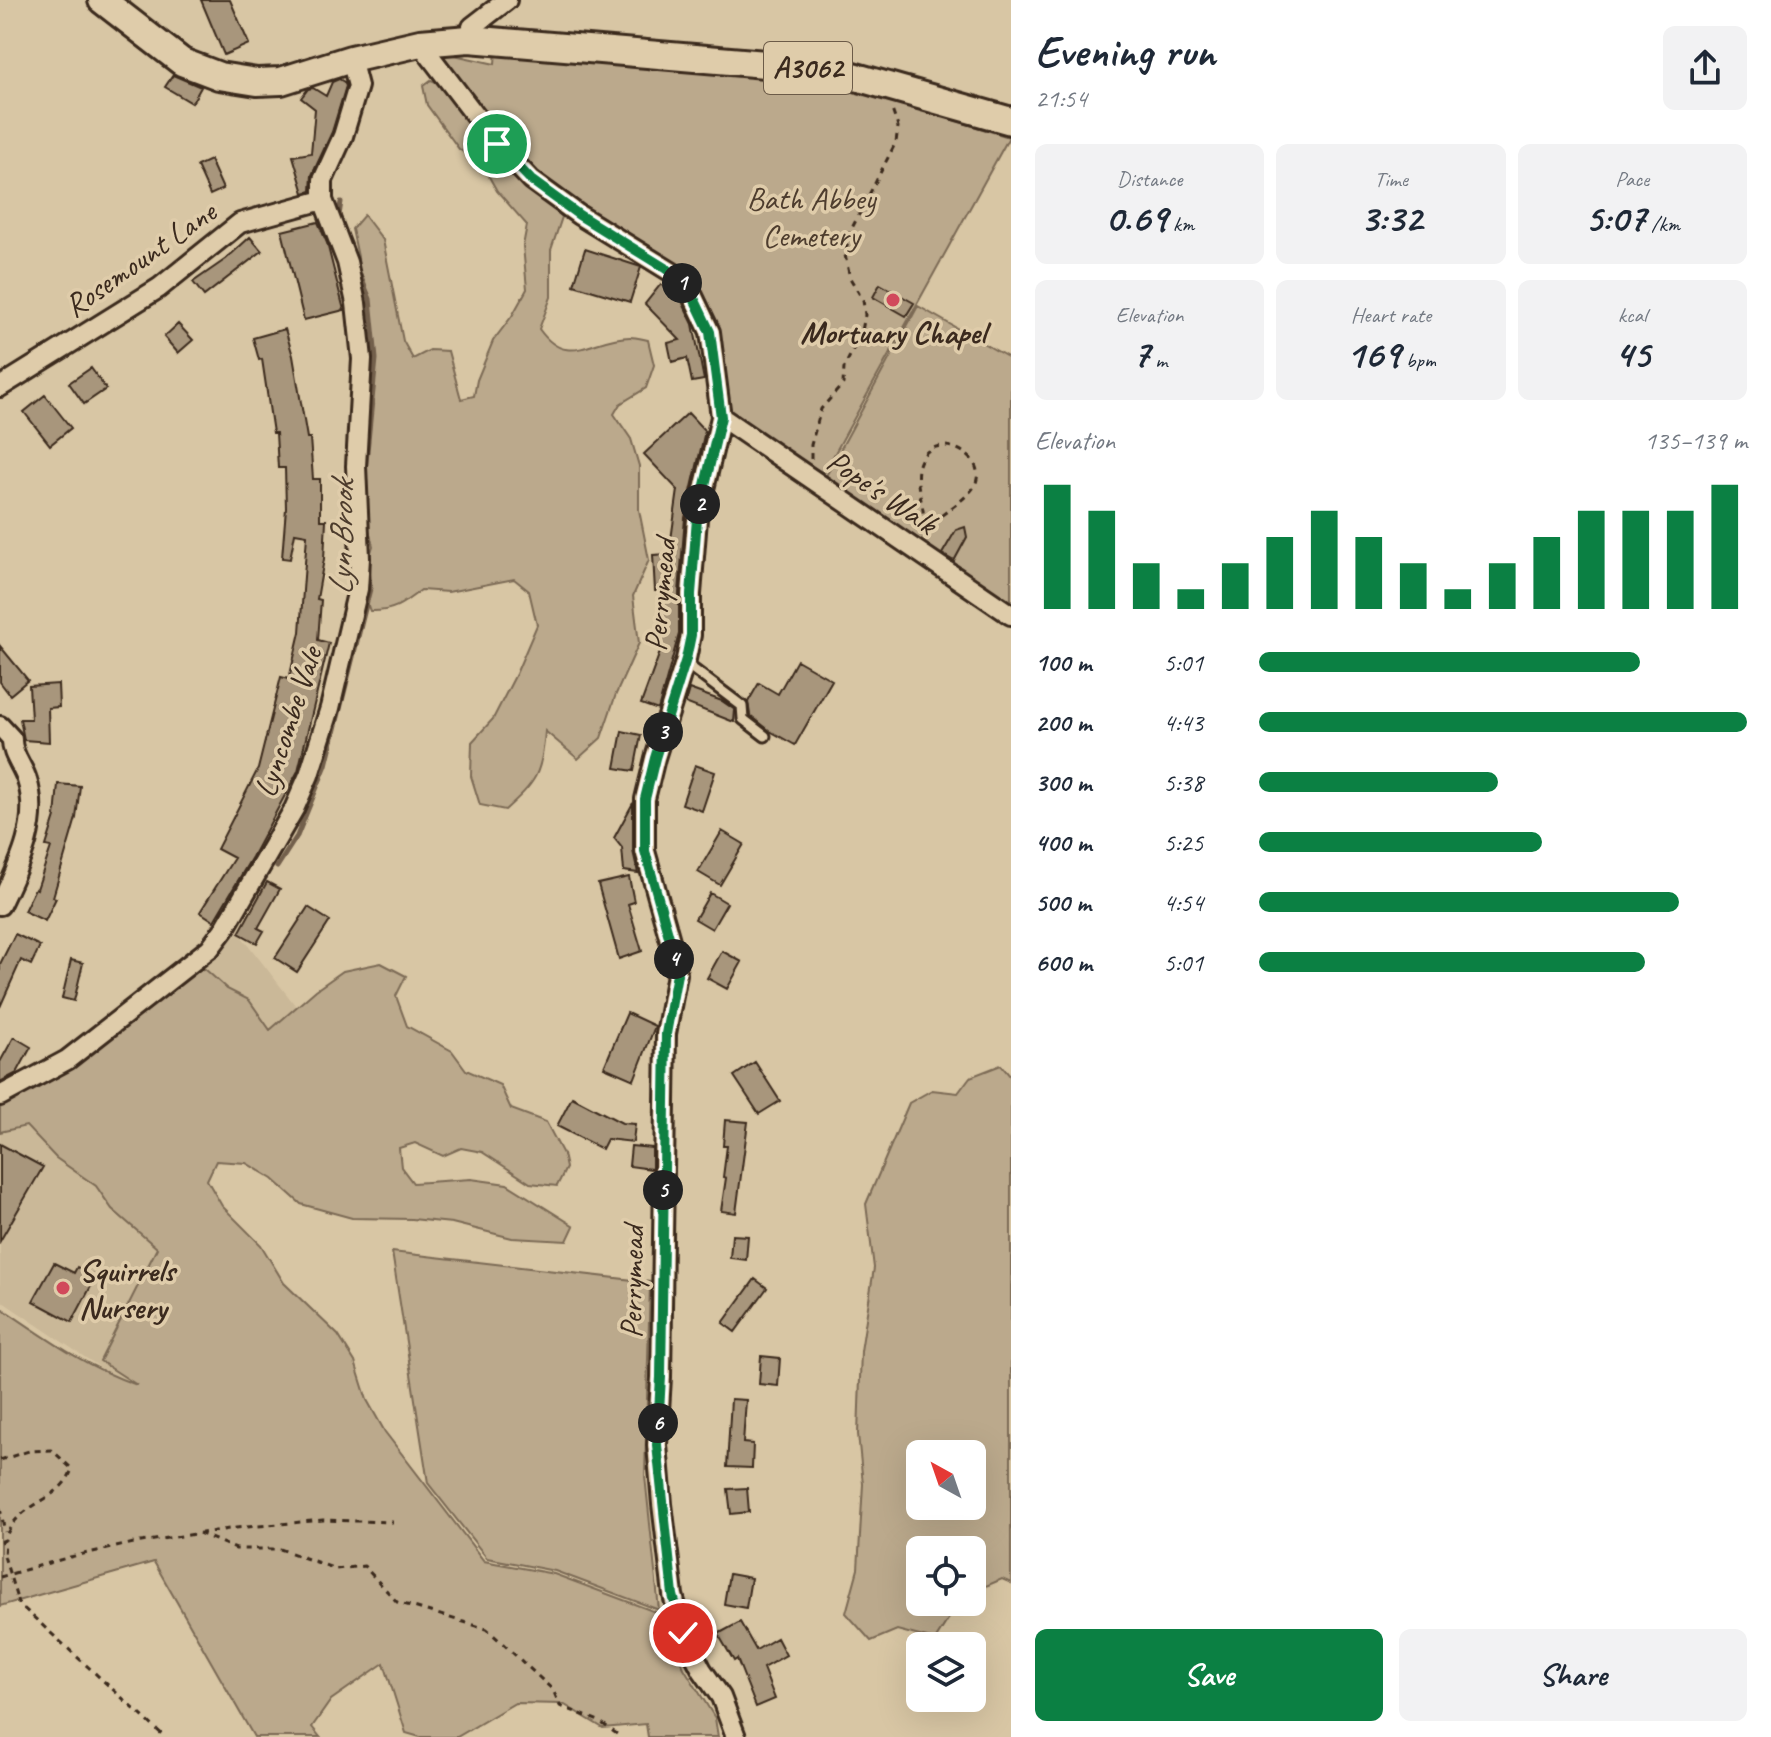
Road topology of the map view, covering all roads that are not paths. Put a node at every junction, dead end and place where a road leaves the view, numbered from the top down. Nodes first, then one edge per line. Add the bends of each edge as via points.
1 (102, 0) edge
2 (507, 0) edge
3 (469, 39) junction
4 (420, 43) junction
5 (351, 59) junction
6 (1011, 121) edge
7 (323, 200) junction
8 (0, 387) edge
9 (721, 417) junction
10 (1011, 615) edge
11 (685, 663) junction
12 (0, 726) edge
13 (765, 736) dead end
14 (0, 905) edge
15 (0, 1096) edge
16 (736, 1737) edge

1 - 5 main road, A3062 via 182,62 219,76 281,81
2 - 3 street via 472,27
3 - 4 main road, A3062
3 - 6 main road, A3062 via 813,68
4 - 5 main road, A3062
4 - 9 street, Perrymead via 531,180 673,273 691,292 710,332
5 - 7 street via 358,86 323,180
7 - 8 street, Rosemount Lane via 240,223 159,288
7 - 15 street, Lyncombe Vale via 347,262 361,345 356,466 360,558 355,604 309,775 210,948 67,1060
9 - 10 street, Pope's Walk
9 - 11 street, Perrymead via 697,519
11 - 13 lane via 735,698 743,719
11 - 16 street, Perrymead via 645,799 645,851 677,974 666,1034 657,1445 673,1595 683,1633 721,1697
12 - 14 street via 12,739 28,780 32,809 19,866

